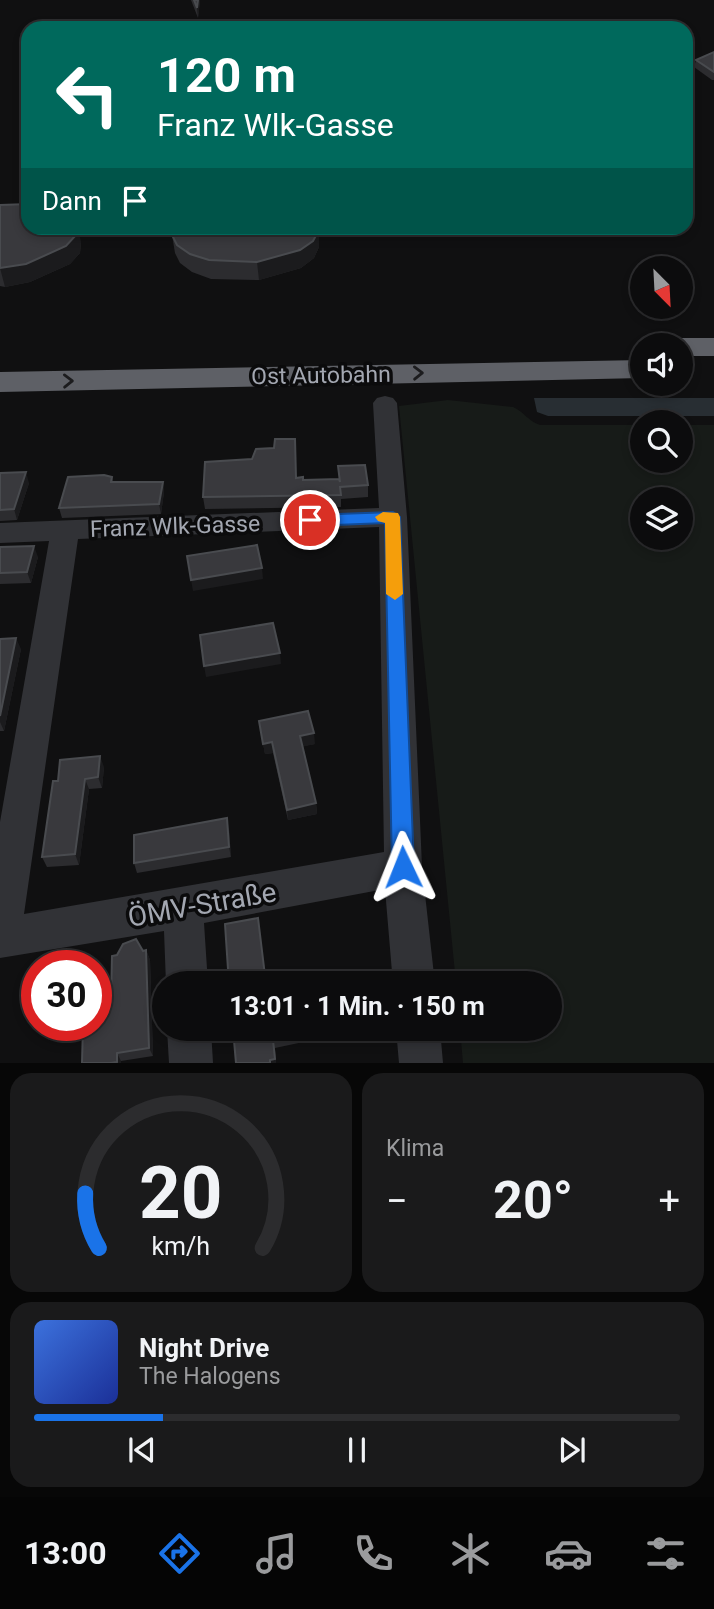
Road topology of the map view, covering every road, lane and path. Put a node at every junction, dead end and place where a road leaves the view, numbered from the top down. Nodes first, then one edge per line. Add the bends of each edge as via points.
1 (630, 347) edge
2 (693, 347) edge
3 (714, 347) edge
4 (0, 360) edge
5 (630, 369) edge
6 (693, 369) edge
7 (714, 369) edge
8 (0, 382) edge
9 (385, 403) dead end
10 (393, 517) junction
11 (65, 531) junction
12 (0, 533) edge
13 (403, 867) junction
14 (183, 908) junction
15 (0, 938) edge
16 (186, 971) edge
17 (413, 971) edge
18 (190, 1041) edge
19 (419, 1041) edge
20 (191, 1063) edge
21 (421, 1063) edge

1 - 4 highway, Ost Autobahn
2 - 3 highway
8 -> 5 highway, Ost Autobahn
6 - 7 highway
9 - 10 street
10 - 11 street, Franz Wlk-Gasse
10 - 13 street
11 - 12 street, Franz Wlk-Gasse
11 - 15 street
13 - 14 street, ÖMV-Straße
13 - 17 street
14 - 15 street, ÖMV-Straße
14 - 16 street
18 - 20 street
19 - 21 street

